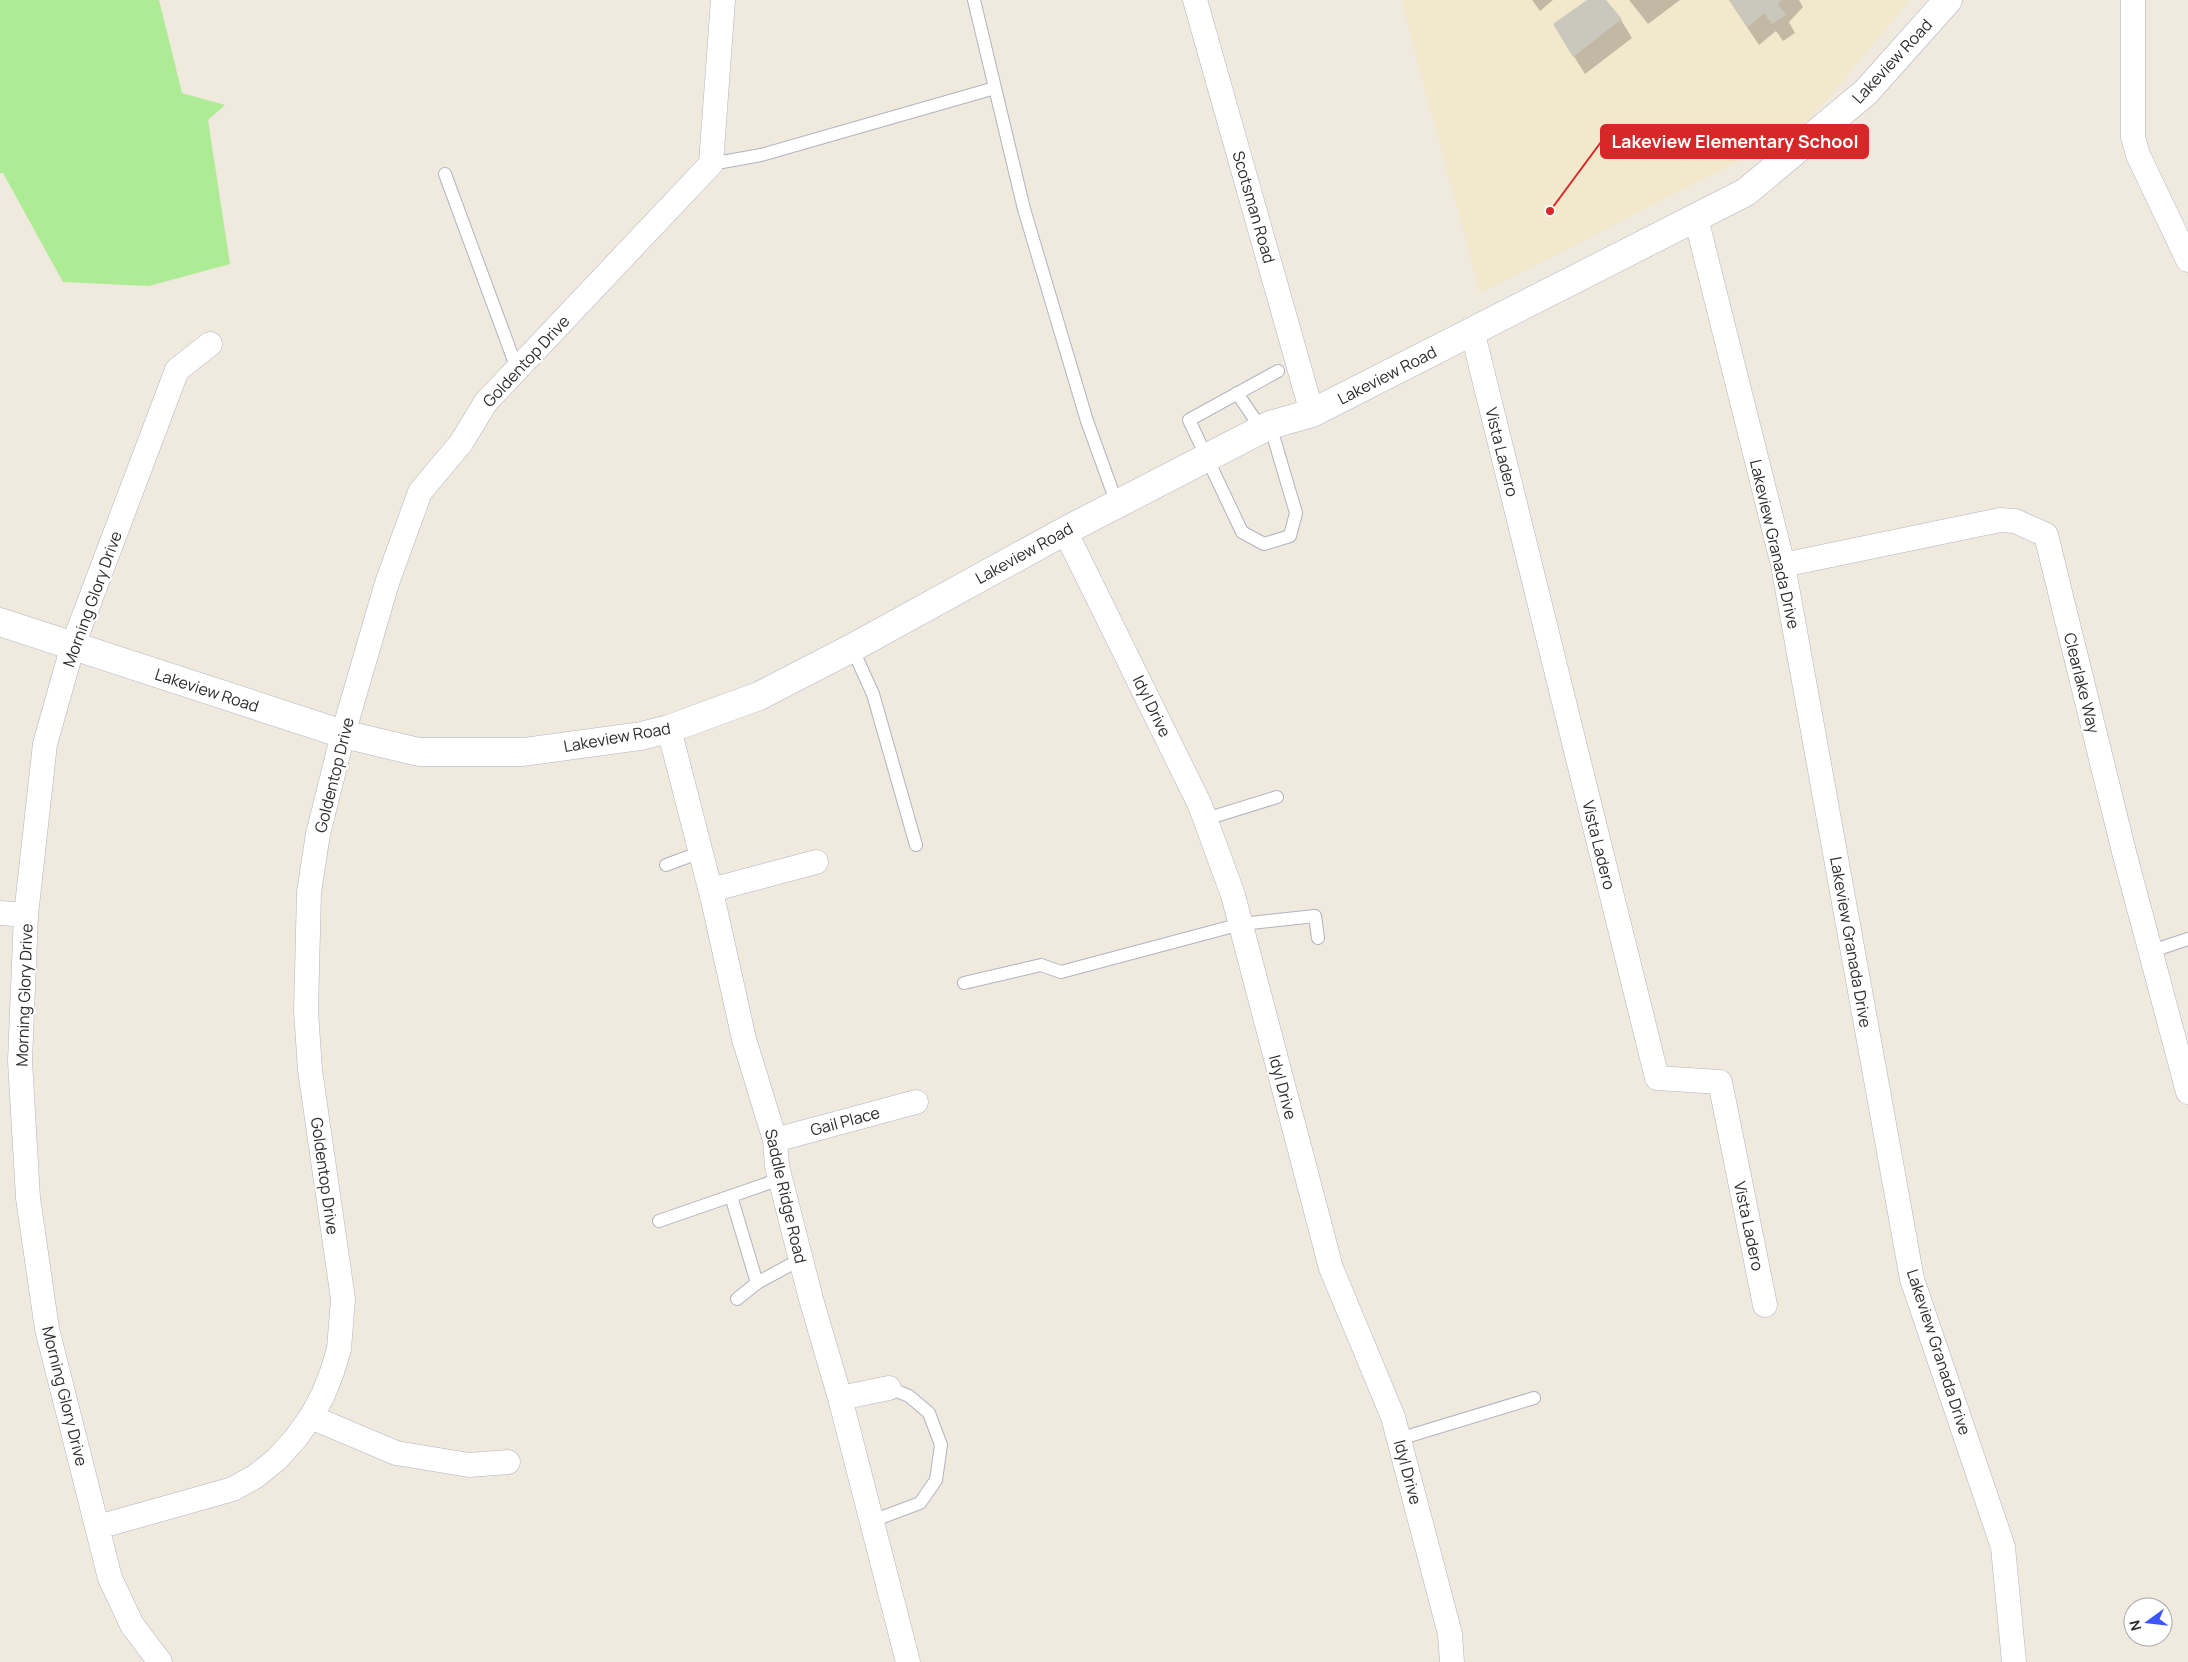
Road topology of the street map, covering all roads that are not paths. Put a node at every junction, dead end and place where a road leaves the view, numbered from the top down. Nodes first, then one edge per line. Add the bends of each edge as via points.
1 (724, 0) edge
2 (974, 0) edge
3 (1195, 0) edge
4 (1948, 0) edge
5 (2132, 0) edge
6 (995, 88) junction
7 (711, 164) junction
8 (445, 174) dead end
9 (1696, 218) junction
10 (2188, 260) edge
11 (1472, 330) junction
12 (210, 344) dead end
13 (517, 369) junction
14 (1278, 371) dead end
15 (1237, 393) junction
16 (1312, 413) junction
17 (1266, 427) junction
18 (1207, 458) junction
19 (1117, 504) junction
20 (1065, 531) junction
21 (1783, 564) junction
22 (0, 622) edge
23 (73, 646) junction
24 (852, 648) junction
25 (669, 729) junction
26 (343, 734) junction
27 (1277, 797) dead end
28 (1206, 819) junction
29 (916, 845) dead end
30 (701, 852) junction
31 (816, 862) dead end
32 (666, 865) dead end
33 (711, 890) junction
34 (0, 913) edge
35 (26, 915) junction
36 (1241, 924) junction
37 (1318, 938) dead end
38 (2188, 938) edge
39 (2149, 952) junction
40 (964, 983) dead end
41 (2188, 1092) edge
42 (916, 1102) dead end
43 (775, 1140) junction
44 (780, 1179) junction
45 (731, 1196) junction
46 (659, 1221) dead end
47 (801, 1259) junction
48 (757, 1283) junction
49 (737, 1300) dead end
50 (1766, 1305) dead end
51 (888, 1388) joint
52 (840, 1398) junction
53 (1534, 1398) dead end
54 (311, 1417) junction
55 (1399, 1439) junction
56 (508, 1462) dead end
57 (872, 1521) junction
58 (98, 1528) junction
59 (160, 1662) edge
60 (908, 1662) edge
61 (1452, 1662) edge
62 (2014, 1662) edge

1 - 7 street
2 - 6 lane
3 - 16 street, Scotsman Road
4 - 9 street, Lakeview Road via 1866,92 1746,192
5 - 10 street via 2133,136 2138,155
6 - 7 lane via 760,155
6 - 19 lane via 1024,209 1087,421
7 - 13 street, Goldentop Drive
8 - 13 lane
9 - 11 street, Lakeview Road
9 - 21 street, Lakeview Granada Drive
11 - 16 street, Lakeview Road
11 - 50 street, Vista Ladero via 1657,1078 1720,1082
12 - 23 street, Morning Glory Drive via 176,370
13 - 26 street, Goldentop Drive via 486,402 461,443 420,492 387,582
14 - 15 lane
15 - 17 lane
15 - 18 lane via 1189,420
16 - 17 street, Lakeview Road
17 - 18 street, Lakeview Road
17 - 18 lane via 1296,513 1290,536 1264,544 1242,532
18 - 19 street, Lakeview Road
19 - 20 street, Lakeview Road
20 - 24 street, Lakeview Road
20 - 28 street, Idyl Drive
21 - 39 street, Clearlake Way via 2000,520 2015,521 2046,535
21 - 62 street, Lakeview Granada Drive via 1912,1279 2003,1547
22 - 23 street, Lakeview Road
23 - 26 street, Lakeview Road
23 - 35 street, Morning Glory Drive via 45,744
24 - 25 street, Lakeview Road via 759,696
24 - 29 lane via 876,703
25 - 26 street, Lakeview Road via 641,736 522,752 419,752
25 - 30 street, Saddle Ridge Road
26 - 54 street, Goldentop Drive via 318,834 309,892 306,1011 310,1070 343,1299 342,1324 332,1372
27 - 28 lane
28 - 36 street, Idyl Drive
30 - 32 lane
30 - 33 street, Saddle Ridge Road
31 - 33 street
33 - 43 street, Saddle Ridge Road via 744,1039
34 - 35 street
35 - 58 street, Morning Glory Drive via 20,1061 28,1198 47,1329
36 - 37 lane via 1315,916
36 - 40 lane via 1061,972 1042,965
36 - 55 street, Idyl Drive via 1330,1268 1393,1417
38 - 39 lane
39 - 41 street, Clearlake Way
42 - 43 street, Gail Place
43 - 44 street, Saddle Ridge Road
44 - 45 lane
44 - 47 street, Saddle Ridge Road
45 - 46 lane
45 - 48 lane
47 - 48 lane
47 - 52 street, Saddle Ridge Road
48 - 49 lane
51 - 52 street
51 - 57 lane via 909,1396 929,1413 941,1445 936,1480 920,1503
52 - 57 street, Saddle Ridge Road
53 - 55 lane
54 - 56 street via 396,1453 469,1465
54 - 58 street, Goldentop Drive via 277,1459 233,1490
55 - 61 street, Idyl Drive via 1450,1634
57 - 60 street, Saddle Ridge Road
58 - 59 street, Morning Glory Drive via 110,1578 120,1602 146,1646

